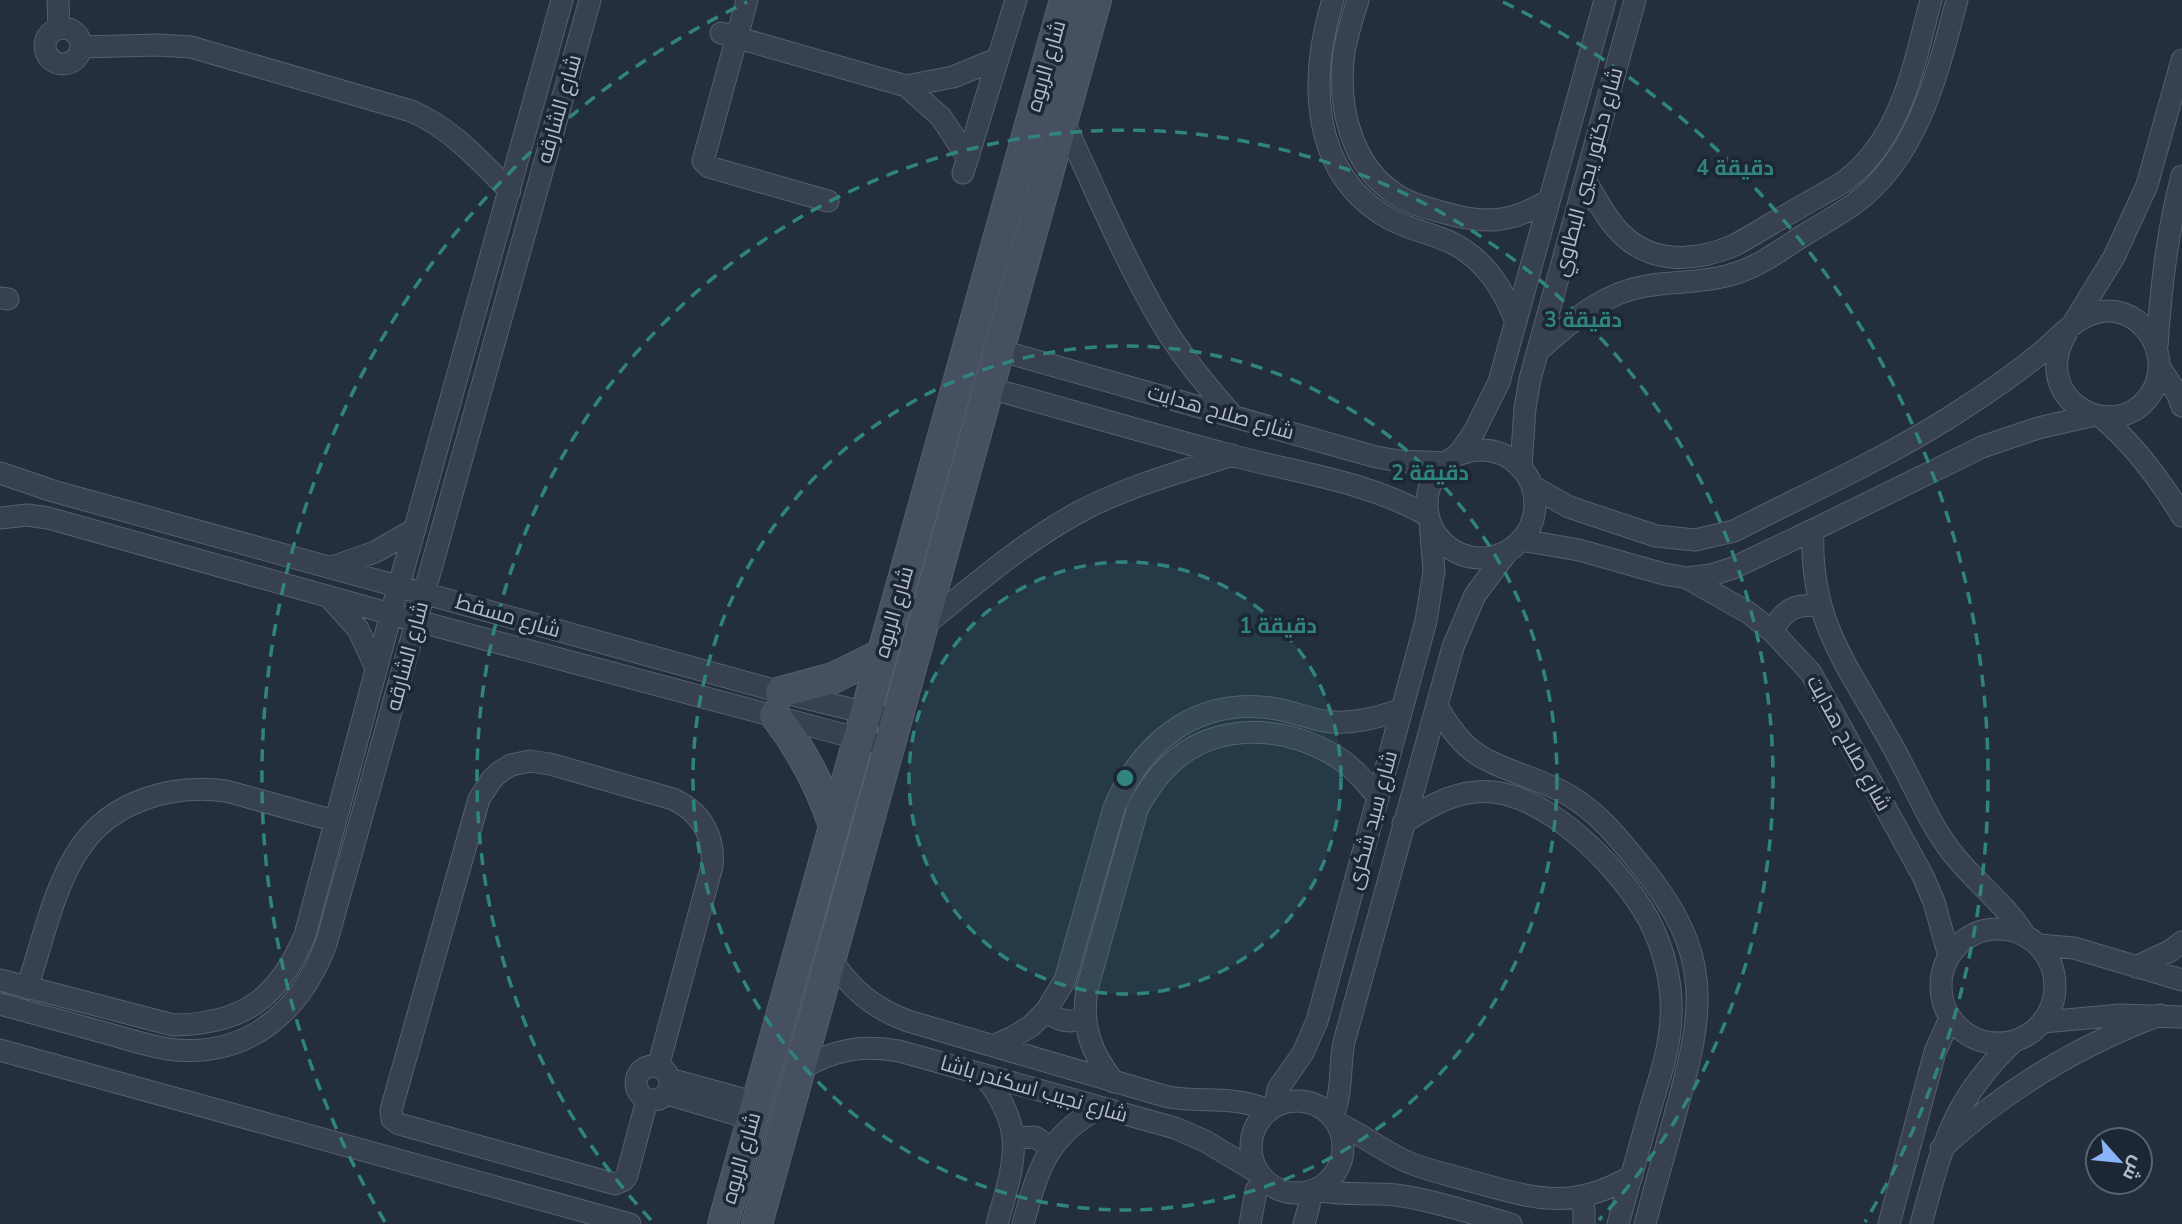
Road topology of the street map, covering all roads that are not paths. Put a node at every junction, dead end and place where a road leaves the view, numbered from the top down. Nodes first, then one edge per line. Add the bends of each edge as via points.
1 (58, 0) edge
2 (562, 0) edge
3 (590, 0) edge
4 (747, 0) edge
5 (1016, 0) edge
6 (1333, 0) edge
7 (1358, 0) edge
8 (1605, 0) edge
9 (1635, 0) edge
10 (1931, 0) edge
11 (1957, 0) edge
12 (1064, 2) edge
13 (1095, 5) edge
14 (59, 29) junction
15 (729, 35) junction
16 (81, 47) junction
17 (998, 59) junction
18 (2182, 60) edge
19 (906, 86) junction
20 (1063, 120) junction
21 (2182, 176) edge
22 (1586, 180) junction
23 (510, 191) junction
24 (1549, 200) junction
25 (828, 201) dead end
26 (1478, 221) junction
27 (1468, 253) junction
28 (1665, 258) junction
29 (1667, 283) junction
30 (1516, 322) junction
31 (2070, 328) junction
32 (2157, 345) junction
33 (998, 350) junction
34 (1539, 350) junction
35 (2160, 368) junction
36 (989, 388) junction
37 (2182, 406) edge
38 (1232, 415) junction
39 (2097, 416) junction
40 (1232, 456) junction
41 (1452, 459) junction
42 (1521, 467) junction
43 (0, 473) edge
44 (1532, 486) junction
45 (2182, 516) edge
46 (0, 518) edge
47 (1429, 519) junction
48 (415, 529) junction
49 (1813, 530) junction
50 (1514, 546) junction
51 (332, 567) junction
52 (1687, 578) junction
53 (399, 586) junction
54 (424, 592) junction
55 (328, 597) junction
56 (1820, 607) junction
57 (391, 614) junction
58 (416, 621) junction
59 (921, 628) junction
60 (1773, 632) junction
61 (882, 654) junction
62 (376, 668) junction
63 (778, 704) junction
64 (1437, 706) junction
65 (1402, 709) junction
66 (1325, 721) junction
67 (862, 726) junction
68 (892, 734) junction
69 (1317, 747) junction
70 (1485, 760) junction
71 (1477, 791) junction
72 (1378, 797) junction
73 (335, 821) junction
74 (1403, 823) junction
75 (834, 826) junction
76 (2031, 939) junction
77 (2182, 942) edge
78 (830, 957) junction
79 (1949, 957) junction
80 (2136, 967) junction
81 (0, 980) edge
82 (2182, 980) edge
83 (27, 988) junction
84 (0, 1004) edge
85 (1046, 1011) junction
86 (892, 1015) junction
87 (2160, 1015) junction
88 (2182, 1017) edge
89 (1950, 1018) junction
90 (1084, 1019) junction
91 (2043, 1022) junction
92 (2013, 1042) junction
93 (993, 1046) junction
94 (882, 1048) junction
95 (0, 1050) edge
96 (801, 1069) junction
97 (984, 1076) junction
98 (1114, 1082) junction
99 (660, 1085) junction
100 (1099, 1108) junction
101 (1272, 1109) junction
102 (754, 1111) junction
103 (1334, 1120) junction
104 (1014, 1138) junction
105 (1051, 1147) junction
106 (1941, 1149) junction
107 (1261, 1176) junction
108 (1632, 1176) junction
109 (1313, 1190) junction
110 (1578, 1198) junction
111 (630, 1224) edge
112 (723, 1224) edge
113 (757, 1224) edge
114 (997, 1224) edge
115 (1023, 1224) edge
116 (1250, 1224) edge
117 (1304, 1224) edge
118 (1511, 1224) edge
119 (1584, 1224) edge
120 (1618, 1224) edge
121 (1645, 1224) edge
122 (1889, 1224) edge
123 (1921, 1224) edge

1 - 14 street
2 - 23 street, شارع الشارقه
3 - 54 street, شارع الشارقه
4 - 15 street
5 - 17 street
6 - 27 street via 1321,45 1318,90 1326,135 1342,177 1372,208 1391,220
7 - 26 street via 1343,71 1345,109 1355,146 1380,183 1398,196
8 - 24 street, شارع دكتور يحيي البطاوي
9 - 22 street, شارع دكتور يحيي البطاوي
10 - 28 street via 1899,111 1865,162 1845,180 1735,245 1692,257
11 - 29 street via 1917,126 1879,180 1855,203 1756,266 1713,280
12 - 13 street
12 - 61 street, شارع الربوه
13 - 20 street, شارع الربوه
14 - 16 street via 72,30
14 - 16 street via 46,42 51,60 70,63
15 - 19 street
15 - 25 street via 705,164
16 - 23 street via 191,47 411,111 455,136
17 - 19 street via 953,77
17 - 19 street via 965,165 941,117
18 - 31 street via 2147,185 2114,257
20 - 33 street, شارع الربوه
20 - 38 street via 1160,320
21 - 32 street via 2165,255
22 - 28 street via 1615,228 1646,252
22 - 34 street, شارع دكتور يحيي البطاوي
23 - 48 street, شارع الشارقه
24 - 26 street via 1516,216
24 - 30 street, شارع دكتور يحيي البطاوي
26 - 27 street
27 - 30 street via 1498,283
28 - 29 street
29 - 34 street via 1633,289 1601,302
30 - 41 street, شارع دكتور يحيي البطاوي via 1495,390 1474,432
31 - 32 street via 2095,313 2120,313 2142,325
31 - 39 street via 2055,359 2058,381 2081,410
31 - 44 street via 2010,377 1918,436 1715,537 1656,536 1578,511
32 - 35 street
33 - 36 street, شارع الربوه
33 - 38 street, شارع صلاح هدايت
34 - 42 street, شارع دكتور يحيي البطاوي via 1525,408
35 - 37 street
35 - 39 street via 2140,405 2121,414
36 - 40 street, شارع صلاح هدايت
36 - 59 street, شارع الربوه
38 - 41 street, شارع صلاح هدايت via 1376,457
39 - 45 street via 2120,432 2139,454
39 - 49 street via 2038,428 1982,447
40 - 47 street, شارع صلاح هدايت via 1379,493 1404,502
40 - 59 street via 1130,489 1081,511 1013,555
41 - 42 street via 1485,450
41 - 47 street via 1430,487
42 - 44 street
43 - 51 street, شارع مسقط
44 - 50 street via 1534,514
46 - 55 street, شارع مسقط via 48,518
47 - 50 street via 1443,541 1462,555 1485,557
47 - 65 street, شارع سيد شكرى via 1431,596
48 - 51 street via 375,552
48 - 53 street, شارع الشارقه
49 - 52 street via 1733,568
49 - 56 street, شارع صلاح هدايت
50 - 52 street via 1579,550
50 - 64 street, شارع سيد شكرى via 1475,595
51 - 53 street, شارع مسقط
52 - 60 street, شارع صلاح هدايت
53 - 54 street, شارع مسقط
53 - 57 street, شارع الشارقه
54 - 58 street, شارع الشارقه
54 - 63 street, شارع مسقط
55 - 57 street, شارع مسقط
55 - 62 street via 358,629
56 - 60 street via 1796,606 1778,621
56 - 76 street, شارع صلاح هدايت via 1839,653 1947,847
57 - 58 street, شارع مسقط
57 - 62 street, شارع الشارقه
58 - 63 street, شارع مسقط
58 - 84 street, شارع الشارقه via 326,944 301,995 281,1015 232,1043 176,1050
59 - 68 street, شارع الربوه
60 - 79 street, شارع صلاح هدايت via 1811,673 1923,876
61 - 63 street
61 - 67 street, شارع الربوه
62 - 73 street, شارع الشارقه
63 - 67 street, شارع مسقط
63 - 75 street via 811,767
64 - 70 street via 1449,727
64 - 74 street, شارع سيد شكرى
65 - 66 street via 1364,720
65 - 72 street, شارع سيد شكرى
66 - 69 street via 1326,735
66 - 85 street via 1261,707 1234,708 1207,714 1159,740 1124,783 1065,981
67 - 68 street, شارع مسقط
67 - 75 street, شارع الربوه
68 - 78 street, شارع الربوه
69 - 72 street via 1361,777
69 - 90 street via 1285,735 1235,733 1187,750 1167,766 1138,807 1087,989
70 - 71 street
70 - 121 street via 1569,795 1601,819 1666,898 1686,938 1698,991 1697,1024
71 - 74 street via 1426,808
71 - 108 street via 1528,803 1574,830 1631,892 1662,951 1671,1005 1667,1049
72 - 101 street, شارع سيد شكرى via 1317,1021 1303,1053 1278,1089
73 - 83 street via 209,789 161,793 138,801 116,813 80,846 64,877
73 - 83 street, شارع الشارقه via 294,962 255,1004 220,1020 173,1025
74 - 103 street, شارع سيد شكرى via 1344,1042
75 - 102 street, شارع الربوه
76 - 79 street via 2007,929 1990,929 1967,939
76 - 80 street
76 - 91 street via 2049,958 2055,974 2052,1007
77 - 80 street
78 - 86 street, شارع نجيب اسكندر باشا via 856,991
78 - 96 street, شارع الربوه
79 - 89 street via 1941,988
80 - 82 street
81 - 83 street, شارع الشارقه
85 - 90 street via 1063,1021
85 - 93 street via 1031,1026
86 - 93 street, شارع نجيب اسكندر باشا
86 - 94 street via 880,1029
87 - 88 street
87 - 91 street
87 - 106 street via 2092,1043 2038,1073
89 - 92 street via 1978,1041
89 - 122 street via 1935,1052
90 - 98 street via 1099,1063
91 - 92 street
92 - 106 street via 1969,1090
93 - 98 street, شارع نجيب اسكندر باشا
94 - 96 street, شارع نجيب اسكندر باشا via 840,1051
94 - 97 street, شارع نجيب اسكندر باشا
95 - 111 street
96 - 113 street, شارع الربوه
97 - 100 street, شارع نجيب اسكندر باشا
97 - 104 street via 1004,1104
98 - 101 street, شارع نجيب اسكندر باشا via 1187,1100 1240,1101
99 - 99 street via 627,1175 615,1184 392,1119 479,799 492,779 512,765 540,762 673,799 698,816 709,834 712,866
99 - 102 street
100 - 105 street via 1064,1131
100 - 107 street, شارع نجيب اسكندر باشا via 1175,1128
101 - 103 street via 1286,1103 1311,1103
101 - 107 street via 1260,1121 1251,1148
102 - 112 street, شارع الربوه
103 - 109 street via 1342,1135 1341,1161 1335,1173
103 - 110 street via 1421,1167 1536,1199
104 - 105 street via 1035,1137
104 - 114 street via 1012,1170
105 - 115 street via 1036,1176
106 - 123 street
107 - 109 street via 1285,1192
107 - 116 street
108 - 110 street
108 - 120 street
109 - 117 street
109 - 118 street via 1414,1199
110 - 119 street

